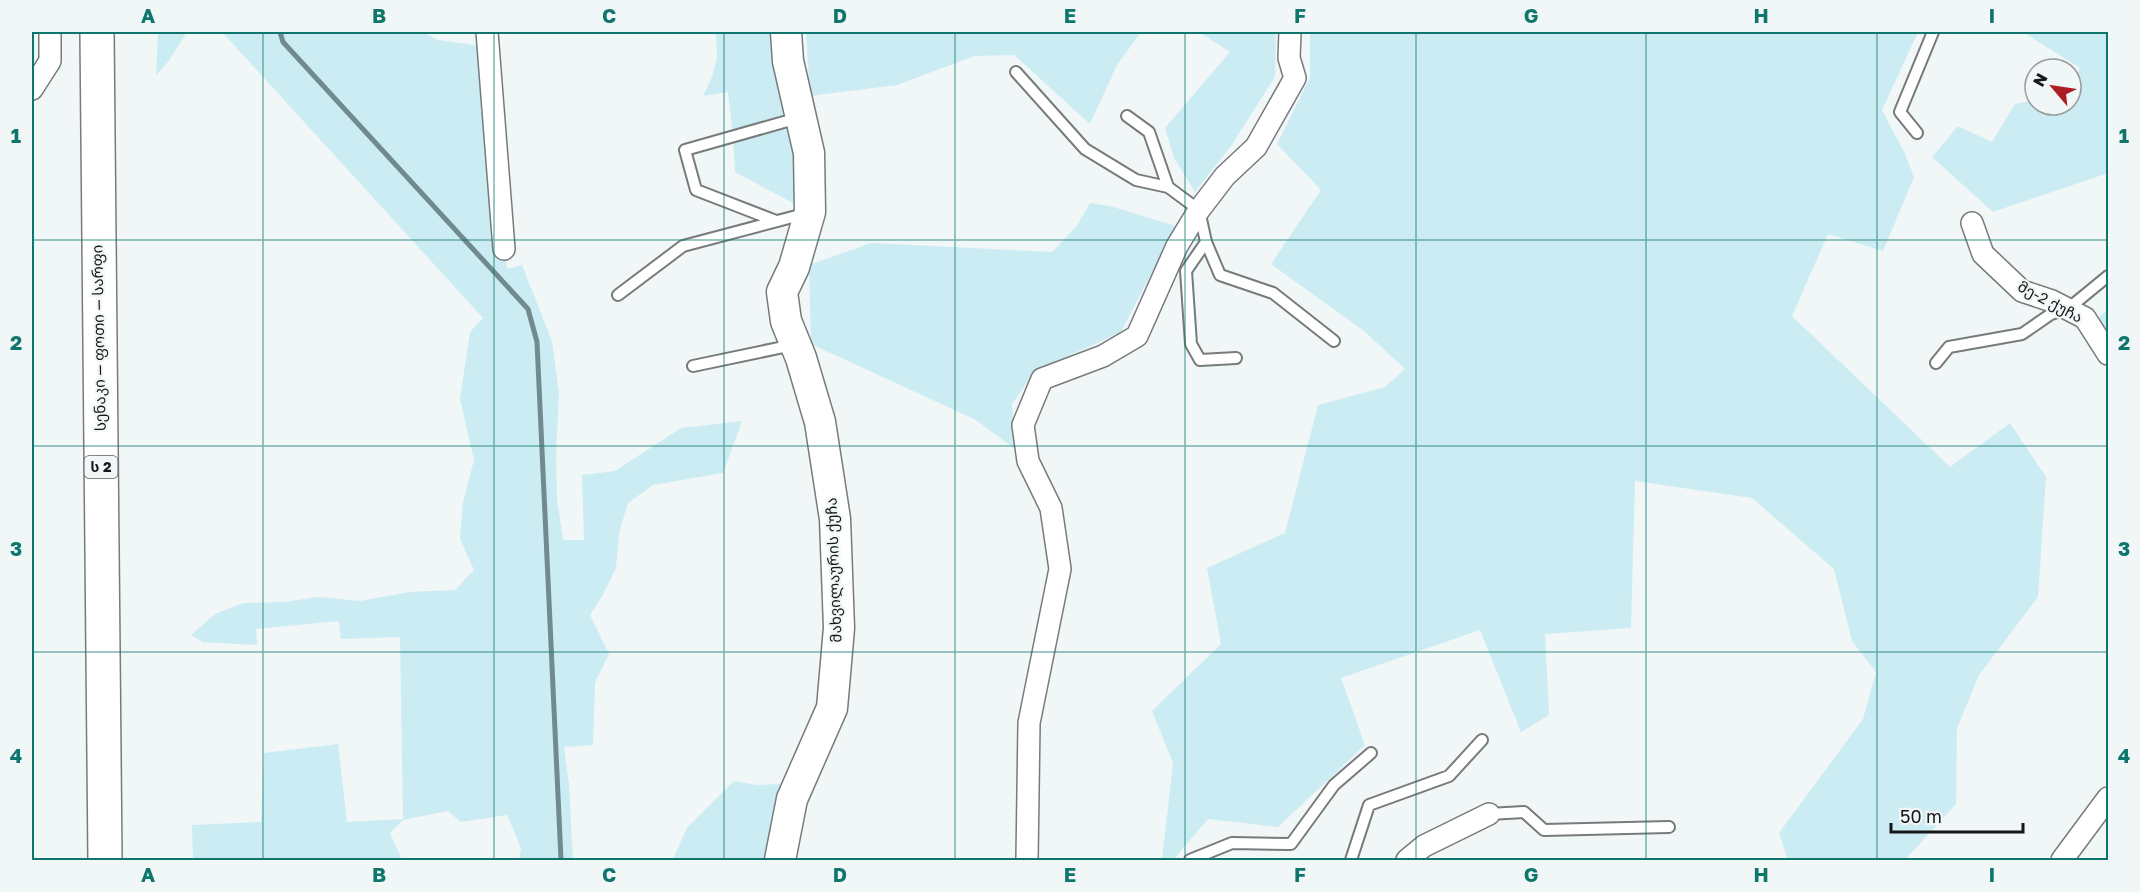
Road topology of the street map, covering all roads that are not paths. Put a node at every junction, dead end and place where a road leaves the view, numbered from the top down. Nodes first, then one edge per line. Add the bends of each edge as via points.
1 (50, 32) edge
2 (97, 32) edge
3 (487, 32) edge
4 (786, 32) edge
5 (1290, 32) edge
6 (1933, 32) edge
7 (1016, 72) dead end
8 (32, 89) edge
9 (1127, 116) dead end
10 (801, 117) junction
11 (1917, 133) dead end
12 (1168, 186) junction
13 (1199, 210) junction
14 (810, 212) junction
15 (776, 221) junction
16 (1972, 223) dead end
17 (1206, 242) junction
18 (504, 249) dead end
19 (2109, 276) edge
20 (618, 295) dead end
21 (2069, 308) junction
22 (1334, 341) dead end
23 (796, 345) junction
24 (2109, 354) edge
25 (1236, 358) dead end
26 (1936, 363) dead end
27 (693, 366) dead end
28 (1482, 740) dead end
29 (1371, 753) dead end
30 (2109, 798) edge
31 (1489, 814) joint
32 (1669, 827) dead end
33 (105, 861) edge
34 (780, 861) edge
35 (1027, 861) edge
36 (1190, 861) edge
37 (1352, 861) edge
38 (1407, 861) edge
39 (2062, 861) edge

1 - 8 street via 50,61
2 - 33 highway, სენაკი — ფოთი — სარფი / ს 2
3 - 18 street
4 - 10 street, მახვილაურის ქუჩა via 788,61
5 - 13 street via 1289,58 1295,78 1291,86 1256,147 1225,176
6 - 11 lane via 1900,112
7 - 12 lane via 1085,149 1136,180
9 - 12 lane via 1149,132
10 - 14 street, მახვილაურის ქუჩა via 809,153
10 - 15 lane via 685,150 696,190
12 - 13 lane
13 - 17 lane
13 - 35 street via 1177,246 1137,336 1103,356 1042,379 1023,425 1028,461 1051,508 1060,569 1029,723
14 - 15 lane
14 - 23 street, მახვილაურის ქუჩა via 794,267 782,292 786,321
15 - 20 lane via 683,246
16 - 21 street, მე-2 ქუჩა via 1983,254 2022,291
17 - 22 lane via 1220,275 1272,293
17 - 25 lane via 1186,271 1191,344 1200,360
19 - 21 lane
21 - 24 street, მე-2 ქუჩა via 2085,318
21 - 26 lane via 2051,314 2022,334 1949,347
23 - 27 lane
23 - 34 street, მახვილაურის ქუჩა via 820,422 835,519 839,628 832,708 792,799
28 - 37 lane via 1449,777 1369,805
29 - 36 lane via 1334,785 1291,844 1232,843
30 - 39 street
31 - 32 lane via 1524,812 1544,830
31 - 38 street via 1424,846

